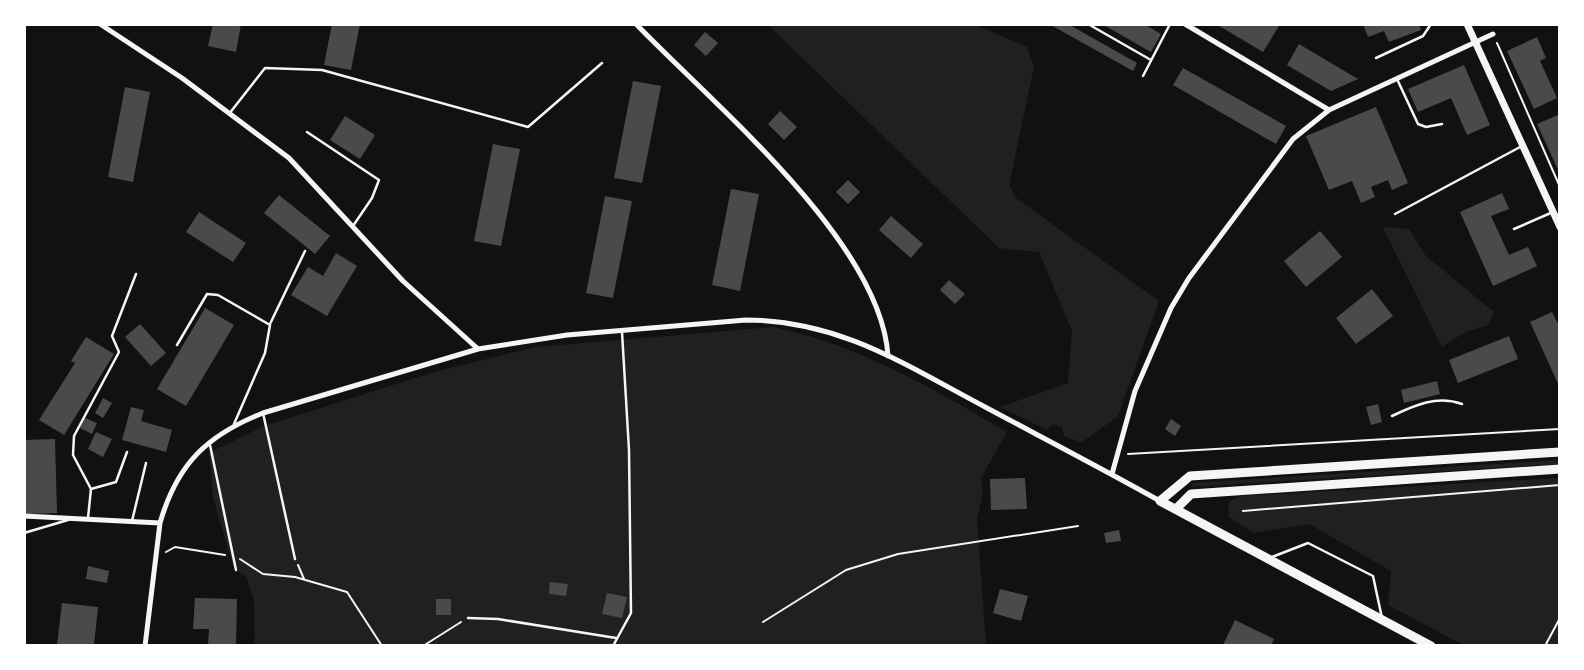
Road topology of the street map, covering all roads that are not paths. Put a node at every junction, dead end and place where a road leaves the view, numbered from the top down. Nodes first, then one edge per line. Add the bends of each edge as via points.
1 (100, 24) edge
2 (636, 24) edge
3 (1088, 24) edge
4 (1170, 24) edge
5 (1430, 24) edge
6 (1467, 24) edge
7 (1186, 25) edge
8 (1493, 34) road end
9 (1475, 41) junction
10 (1376, 58) dead end
11 (1151, 60) junction
12 (602, 63) dead end
13 (1143, 76) dead end
14 (1397, 78) junction
15 (1329, 110) junction
16 (229, 114) junction
17 (1442, 124) dead end
18 (307, 132) dead end
19 (1522, 146) junction
20 (1556, 210) edge
21 (1395, 214) dead end
22 (354, 226) junction
23 (1559, 227) edge
24 (1514, 229) dead end
25 (305, 251) dead end
26 (136, 274) dead end
27 (270, 325) junction
28 (622, 329) junction
29 (177, 345) dead end
30 (478, 349) junction
31 (888, 356) junction
32 (1462, 404) dead end
33 (263, 413) junction
34 (1392, 416) dead end
35 (234, 424) junction
36 (209, 442) junction
37 (127, 452) dead end
38 (1559, 452) edge
39 (146, 463) dead end
40 (1559, 470) edge
41 (1112, 474) junction
42 (91, 489) junction
43 (1160, 501) junction
44 (1176, 509) junction
45 (24, 516) edge
46 (88, 518) junction
47 (74, 519) junction
48 (132, 520) junction
49 (160, 523) junction
50 (24, 533) edge
51 (1269, 558) junction
52 (295, 559) road end
53 (236, 570) dead end
54 (468, 618) road end
55 (1382, 619) junction
56 (616, 638) dead end
57 (145, 646) edge
58 (613, 646) edge
59 (1431, 646) edge

1 - 16 street
2 - 31 street via 784,170 812,205 869,291 887,334
3 - 11 lane
4 - 11 lane
5 - 10 lane via 1423,36
6 - 9 street
7 - 15 street
8 - 9 street
9 - 14 street
9 - 19 street
11 - 13 lane
12 - 16 lane via 528,127 322,70 264,68
14 - 15 street
14 - 17 lane via 1418,124
15 - 41 street via 1293,139 1171,308 1135,391
16 - 22 street via 289,158
18 - 22 lane via 379,180
19 - 20 street
19 - 21 lane
20 - 23 street
20 - 24 lane
22 - 30 street via 403,281
25 - 27 lane
26 - 42 lane via 112,336 119,352 74,436 73,455
27 - 29 lane via 218,295 207,294
27 - 35 lane via 265,353
28 - 30 street
28 - 31 street via 775,320 836,332
28 - 58 lane via 631,613
30 - 33 street
31 - 41 street
32 - 34 lane via 1427,401
33 - 35 street
33 - 52 lane
35 - 36 street
36 - 49 street via 182,470
36 - 53 lane
37 - 42 lane via 116,482
38 - 43 main road via 1190,476
39 - 48 lane
40 - 44 main road via 1191,494
41 - 43 street
42 - 46 lane
43 - 44 main road
44 - 51 main road
45 - 47 street
46 - 47 street
46 - 48 street
47 - 50 lane
48 - 49 street
49 - 57 street
51 - 55 main road
51 - 55 lane via 1308,543 1373,576
54 - 56 lane
55 - 59 main road

